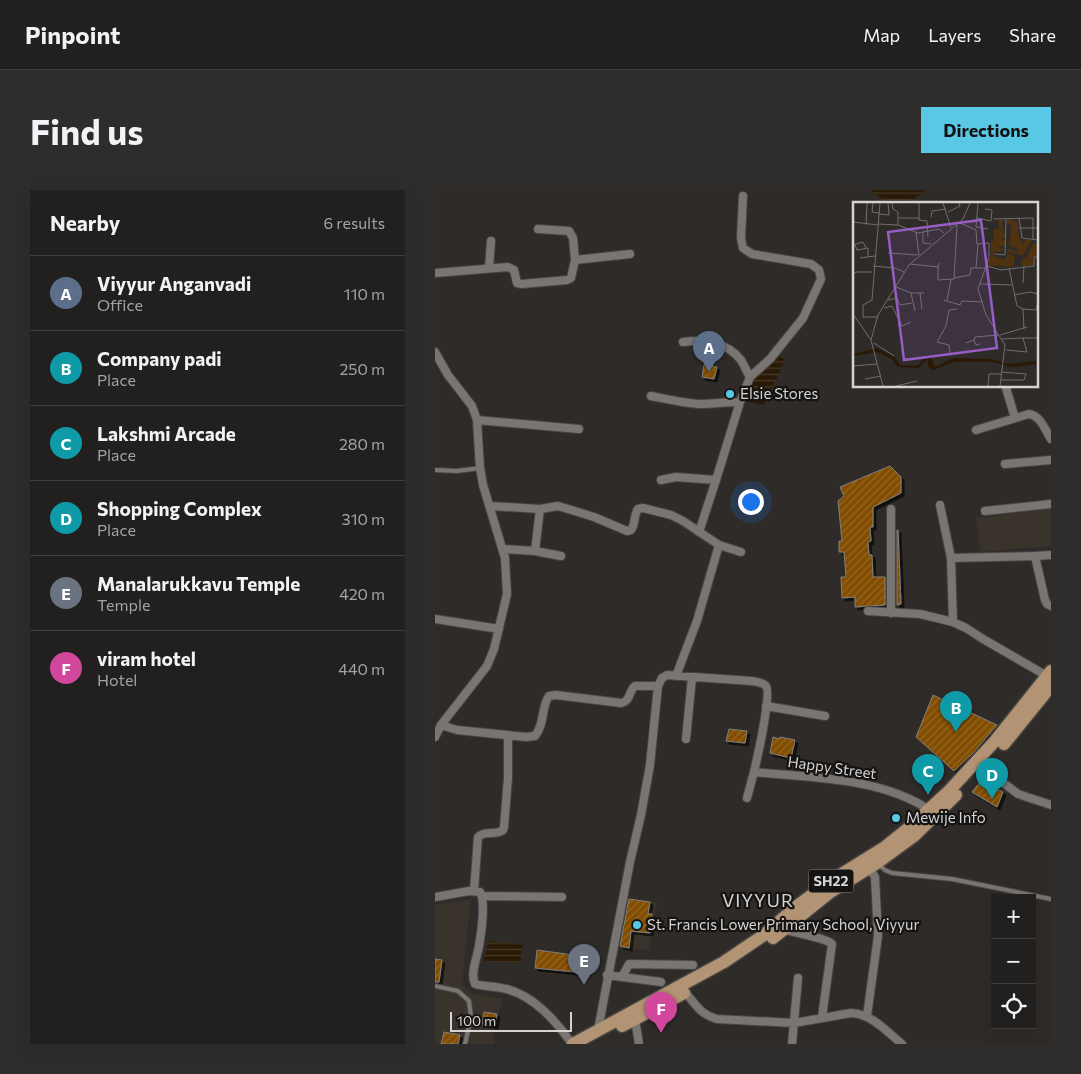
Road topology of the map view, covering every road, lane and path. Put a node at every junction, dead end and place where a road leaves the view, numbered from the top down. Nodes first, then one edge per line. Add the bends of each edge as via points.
1 (743, 196) dead end
2 (538, 230) dead end
3 (491, 241) dead end
4 (630, 254) dead end
5 (575, 260) junction
6 (489, 268) junction
7 (435, 273) edge
8 (683, 342) dead end
9 (435, 352) edge
10 (750, 378) junction
11 (1006, 388) dead end
12 (651, 396) dead end
13 (740, 402) junction
14 (1015, 418) junction
15 (477, 420) junction
16 (579, 429) dead end
17 (975, 430) dead end
18 (1051, 440) edge
19 (1051, 460) edge
20 (1005, 464) dead end
21 (481, 468) junction
22 (435, 470) edge
23 (661, 480) dead end
24 (716, 480) junction
25 (1051, 504) edge
26 (940, 505) dead end
27 (489, 506) junction
28 (540, 509) junction
29 (891, 509) dead end
30 (985, 511) dead end
31 (699, 532) junction
32 (719, 545) junction
33 (503, 549) junction
34 (535, 551) junction
35 (741, 552) dead end
36 (1051, 554) edge
37 (561, 556) dead end
38 (1035, 556) junction
39 (951, 558) junction
40 (1051, 606) edge
41 (868, 611) dead end
42 (891, 613) junction
43 (435, 619) edge
44 (953, 622) junction
45 (499, 629) junction
46 (676, 676) junction
47 (692, 677) junction
48 (1049, 684) edge
49 (658, 686) junction
50 (767, 706) junction
51 (825, 716) dead end
52 (441, 725) junction
53 (508, 735) junction
54 (435, 737) edge
55 (686, 739) dead end
56 (983, 767) junction
57 (754, 772) junction
58 (747, 798) dead end
59 (1051, 805) edge
60 (933, 812) junction
61 (873, 866) junction
62 (474, 891) junction
63 (482, 896) junction
64 (562, 896) dead end
65 (435, 897) edge
66 (1051, 898) edge
67 (783, 929) junction
68 (693, 965) dead end
69 (607, 975) junction
70 (622, 977) junction
71 (798, 978) dead end
72 (661, 982) dead end
73 (435, 986) edge
74 (685, 992) junction
75 (867, 1016) junction
76 (822, 1017) junction
77 (635, 1019) junction
78 (794, 1023) junction
79 (598, 1030) junction
80 (589, 1042) edge
81 (465, 1044) edge
82 (573, 1044) edge
83 (639, 1044) edge
84 (792, 1044) edge
85 (902, 1044) edge

1 - 10 street via 743,248 752,254 811,264 819,270 821,279 803,318
2 - 5 street via 569,230
3 - 6 street
4 - 5 street
5 - 6 street via 571,278 567,280 521,284 517,283 513,268
6 - 7 street
8 - 10 street via 701,340 722,345 740,359
9 - 15 street
10 - 13 street
11 - 14 street
12 - 13 street via 701,404
13 - 24 street
14 - 17 street
14 - 18 street via 1035,415
15 - 16 street
15 - 21 street
19 - 20 street
21 - 22 lane
21 - 27 street
23 - 24 street
24 - 31 street
25 - 30 street
26 - 39 street
27 - 28 street
27 - 33 street
28 - 31 street via 558,506 627,531 633,527 635,512 643,508 683,520
28 - 34 street
29 - 42 street
31 - 32 street
32 - 35 street
32 - 46 street via 697,621
33 - 34 street
33 - 45 street via 507,594
34 - 37 street
36 - 38 street
38 - 39 street
38 - 40 street via 1045,600
39 - 44 street
41 - 42 street
42 - 44 street via 920,614
43 - 45 street
44 - 48 street
45 - 52 street via 487,666
46 - 47 street
46 - 49 street via 667,675
47 - 50 street via 763,684 767,687
47 - 55 street
48 - 56 main road, SH22 via 1012,735
48 - 60 main road, SH22
49 - 53 street via 635,686 627,702 621,703 549,696 545,701 540,730 535,736
49 - 69 street via 650,765
50 - 51 street
50 - 57 street
52 - 53 street via 457,730
52 - 54 street
53 - 62 street via 504,827 499,833 482,833 478,837
56 - 59 street via 1018,794
56 - 60 main road, SH22
57 - 58 street
57 - 60 street, Happy Street via 868,784 909,798
60 - 61 main road, SH22 via 914,836
60 - 79 main road, SH22 via 885,848 835,878 744,949
61 - 66 lane via 892,872 952,879
61 - 67 main road, SH22 via 829,893
61 - 75 street via 878,936
62 - 63 street
62 - 65 street
63 - 64 street
63 - 82 street via 473,982 521,994 537,1005
67 - 74 main road, SH22 via 750,954
67 - 76 street via 832,944
68 - 70 street via 629,964
69 - 70 street
69 - 79 street
70 - 72 street
71 - 78 street
73 - 81 lane via 458,991 469,1001 471,1018
74 - 77 main road, SH22
74 - 78 street via 708,1017
75 - 76 street via 851,1013
75 - 85 street
76 - 78 street
77 - 80 main road, SH22
77 - 83 street
78 - 84 street
79 - 80 main road, SH22
80 - 82 main road, SH22

